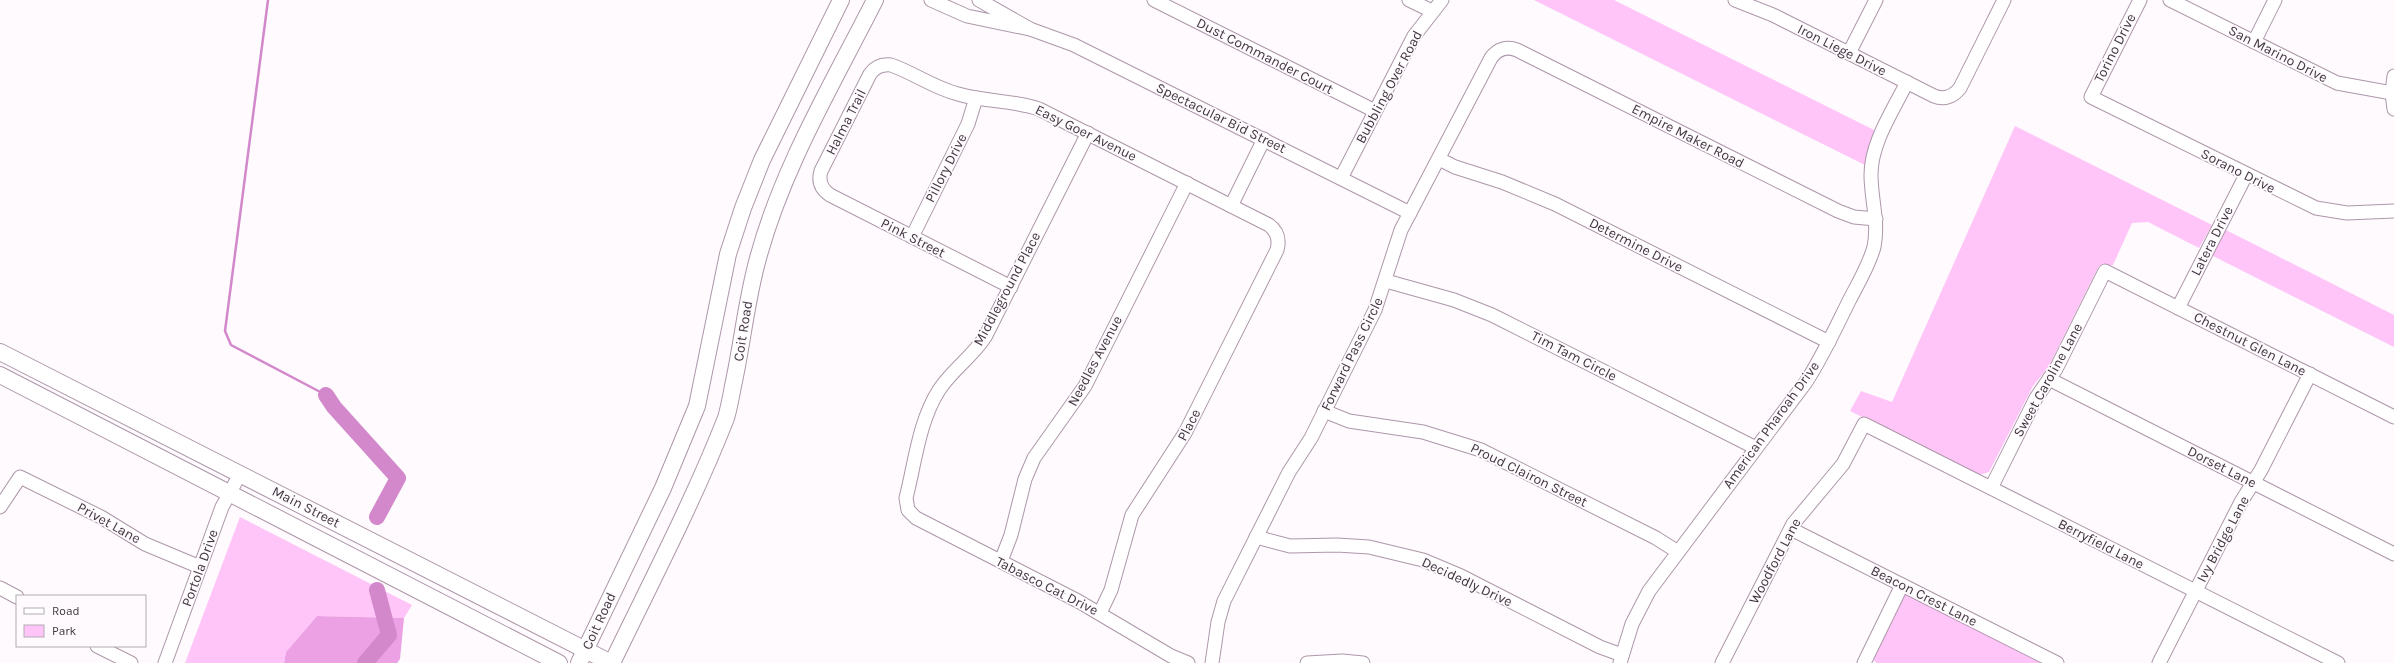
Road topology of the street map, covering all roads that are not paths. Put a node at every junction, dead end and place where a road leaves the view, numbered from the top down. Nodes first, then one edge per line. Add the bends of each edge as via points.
1 (841, 0) edge
2 (875, 0) edge
3 (931, 0) edge
4 (979, 0) edge
5 (1154, 0) edge
6 (1409, 0) edge
7 (1442, 0) edge
8 (1876, 0) edge
9 (2004, 0) edge
10 (2140, 0) edge
11 (2170, 0) edge
12 (2275, 0) edge
13 (1740, 1) edge
14 (1432, 11) junction
15 (1030, 29) junction
16 (2254, 42) junction
17 (1502, 49) joint
18 (1849, 53) junction
19 (881, 66) joint
20 (2394, 76) edge
21 (1907, 82) junction
22 (2392, 93) junction
23 (2091, 97) joint
24 (976, 98) junction
25 (2394, 109) edge
26 (1375, 111) junction
27 (1088, 133) junction
28 (1264, 139) junction
29 (1439, 159) junction
30 (2246, 175) junction
31 (1341, 178) junction
32 (1186, 183) junction
33 (821, 184) joint
34 (1231, 206) junction
35 (2394, 212) edge
36 (1410, 213) junction
37 (1876, 219) junction
38 (1278, 236) joint
39 (912, 237) junction
40 (2106, 271) joint
41 (1386, 281) junction
42 (1011, 287) junction
43 (2178, 308) junction
44 (1829, 342) junction
45 (0, 352) edge
46 (2310, 374) junction
47 (0, 375) edge
48 (2050, 379) junction
49 (1324, 412) junction
50 (2394, 417) edge
51 (1864, 424) joint
52 (1756, 448) junction
53 (240, 474) junction
54 (2253, 483) junction
55 (1991, 488) junction
56 (230, 493) junction
57 (0, 507) edge
58 (908, 509) joint
59 (1790, 529) junction
60 (1256, 537) junction
61 (1678, 552) junction
62 (2394, 554) edge
63 (1001, 561) junction
64 (200, 567) junction
65 (1902, 585) junction
66 (0, 588) edge
67 (2196, 591) junction
68 (16, 596) edge
69 (1100, 613) junction
70 (99, 647) edge
71 (582, 656) edge
72 (1621, 659) edge
73 (131, 663) edge
74 (165, 663) edge
75 (559, 663) edge
76 (612, 663) edge
77 (1188, 663) edge
78 (1212, 663) edge
79 (1307, 663) edge
80 (1363, 663) edge
81 (1722, 663) edge
82 (1864, 663) edge
83 (2057, 663) edge
84 (2159, 663) edge
85 (2338, 663) edge

1 - 71 main road, Coit Road via 762,160 746,201 728,254 697,406 663,488
2 - 76 main road, Coit Road via 791,166 775,206 757,262 726,416 690,501
3 - 15 street, Spectacular Bid Street via 967,16
4 - 15 street, Spectacular Bid Street
5 - 26 street, Dust Commander Court
6 - 14 street
7 - 14 street, Bubbling Over Road
8 - 18 street
9 - 21 street, Iron Liege Drive via 1960,88 1950,96 1937,97
10 - 23 street, Torino Drive
11 - 16 street, San Marino Drive
12 - 16 street
13 - 18 street, Iron Liege Drive
14 - 26 street, Bubbling Over Road via 1414,36
15 - 28 street, Spectacular Bid Street via 1074,45
16 - 22 street, San Marino Drive via 2337,83
17 - 29 street, Forward Pass Circle via 1491,58
17 - 37 street, Empire Maker Road via 1518,50 1838,211 1854,217
18 - 21 street, Iron Liege Drive
19 - 24 street, Easy Goer Avenue via 891,65 943,89
19 - 33 street, Halma Trail via 870,74 821,171
20 - 22 street
21 - 37 street, American Pharoah Drive via 1878,141 1872,160 1871,185
22 - 25 street
23 - 30 street, Sorano Drive
24 - 27 street, Easy Goer Avenue via 1028,106
24 - 39 street, Pillory Drive via 968,124
26 - 31 street, Bubbling Over Road
27 - 32 street, Easy Goer Avenue
27 - 42 street, Middleground Place
28 - 31 street, Spectacular Bid Street
28 - 34 street
29 - 36 street, Forward Pass Circle
29 - 44 street, Determine Drive via 1455,168 1502,182 1555,204
30 - 35 street, Sorano Drive via 2316,208 2347,213
30 - 43 street, Latera Drive
31 - 36 street, Spectacular Bid Street
32 - 34 street, Easy Goer Avenue
32 - 63 street, Needles Avenue via 1084,386 1034,458 1025,479 1011,535
33 - 39 street, Pink Street via 830,195
34 - 38 street, Easy Goer Avenue via 1269,225
36 - 41 street, Forward Pass Circle via 1395,244
37 - 44 street, American Pharoah Drive via 1875,239 1869,261
38 - 69 street, Place via 1277,250 1185,433 1132,515 1111,590
39 - 42 street, Pink Street
40 - 43 street, Chestnut Glen Lane
40 - 48 street, Sweet Caroline Lane
41 - 49 street, Forward Pass Circle via 1375,310
41 - 52 street, Tim Tam Circle via 1454,300 1492,315
42 - 58 street, Middleground Place via 982,342 948,378 932,404 925,421 906,498
43 - 46 street, Chestnut Glen Lane
44 - 52 street, American Pharoah Drive via 1800,390
45 - 53 main road, Main Street
46 - 50 street, Chestnut Glen Lane
46 - 54 street, Ivy Bridge Lane
47 - 56 main road, Main Street
48 - 54 street, Dorset Lane
48 - 55 street, Sweet Caroline Lane via 2036,398
49 - 60 street, Forward Pass Circle via 1289,472
49 - 61 street, Proud Clairon Street via 1349,421 1423,432 1486,452 1656,538
51 - 55 street, Berryfield Lane
51 - 59 street, Woodford Lane via 1842,464
52 - 61 street, American Pharoah Drive
53 - 56 street, Portola Drive
53 - 71 main road, Main Street
54 - 62 street, Dorset Lane
54 - 67 street, Ivy Bridge Lane
55 - 67 street, Berryfield Lane
56 - 64 street, Portola Drive via 222,507
56 - 75 main road, Main Street
57 - 64 street, Privet Lane via 20,477 101,517 145,544
58 - 63 street, Tabasco Cat Drive via 916,518
59 - 65 street, Beacon Crest Lane
59 - 81 street, Woodford Lane
60 - 72 street, Decidedly Drive via 1290,546 1369,547 1423,560 1461,576
60 - 78 street, Forward Pass Circle via 1222,606
61 - 72 street, American Pharoah Drive via 1641,605
63 - 69 street, Tabasco Cat Drive
64 - 74 street, Portola Drive
65 - 82 street
65 - 83 street, Beacon Crest Lane
66 - 68 street
67 - 84 street, Ivy Bridge Lane
67 - 85 street, Berryfield Lane
69 - 77 street, Tabasco Cat Drive via 1171,656
70 - 73 street
71 - 76 main road, Main Street
79 - 80 street

